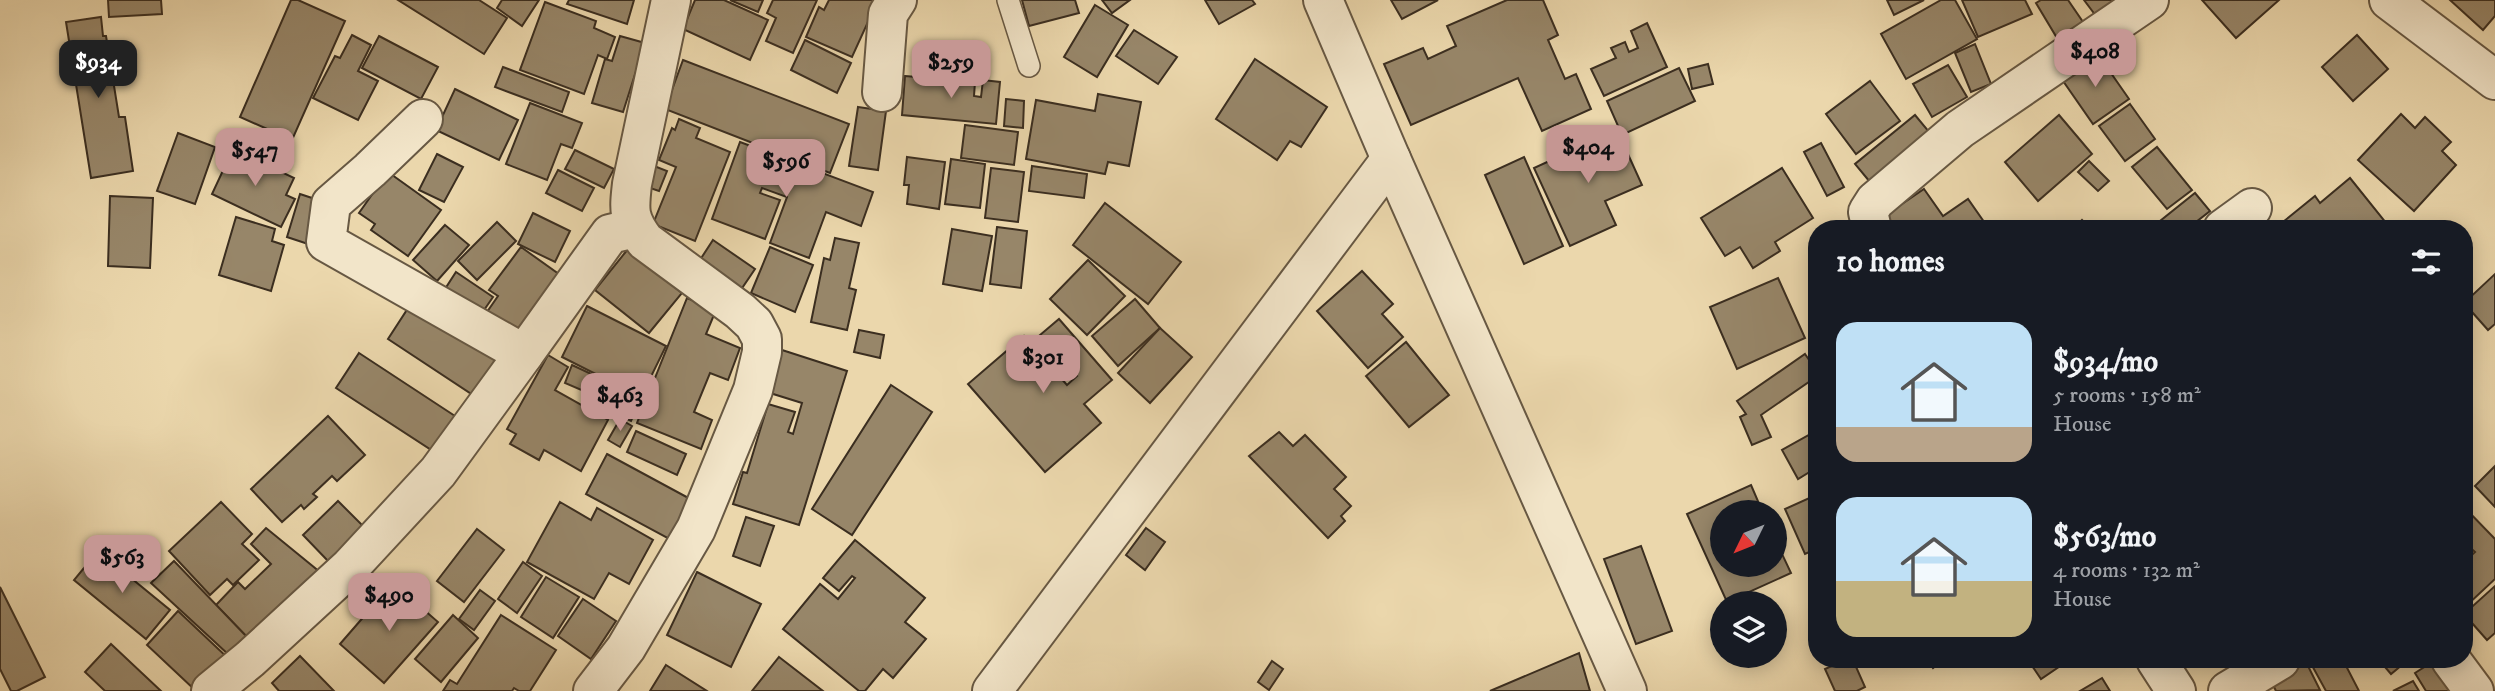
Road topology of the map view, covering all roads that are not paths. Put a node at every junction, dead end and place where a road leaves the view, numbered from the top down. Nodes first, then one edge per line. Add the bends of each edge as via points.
1 (671, 0) edge
2 (897, 0) edge
3 (1008, 0) edge
4 (1323, 0) edge
5 (2149, 0) edge
6 (2389, 0) edge
7 (1030, 66) dead end
8 (2495, 80) edge
9 (882, 92) dead end
10 (423, 120) dead end
11 (1391, 159) junction
12 (1870, 220) edge
13 (635, 228) junction
14 (524, 354) junction
15 (2161, 668) edge
16 (2267, 668) edge
17 (2457, 668) edge
18 (211, 691) edge
19 (593, 691) edge
20 (992, 691) edge
21 (1627, 691) edge
22 (2176, 691) edge
23 (2228, 691) edge
24 (2474, 691) edge

1 - 13 street via 632,184 629,212
2 - 9 street via 888,14
3 - 7 lane
4 - 11 street
5 - 12 street via 1960,129 1875,201 1868,212
6 - 8 street
10 - 14 street via 331,204 326,242
11 - 20 street
11 - 21 street
13 - 14 street via 610,234
13 - 19 street via 645,241 754,324 762,339 762,352 753,390 696,529 626,648
14 - 18 street via 438,472 350,567
15 - 22 street
16 - 23 street
17 - 24 street

